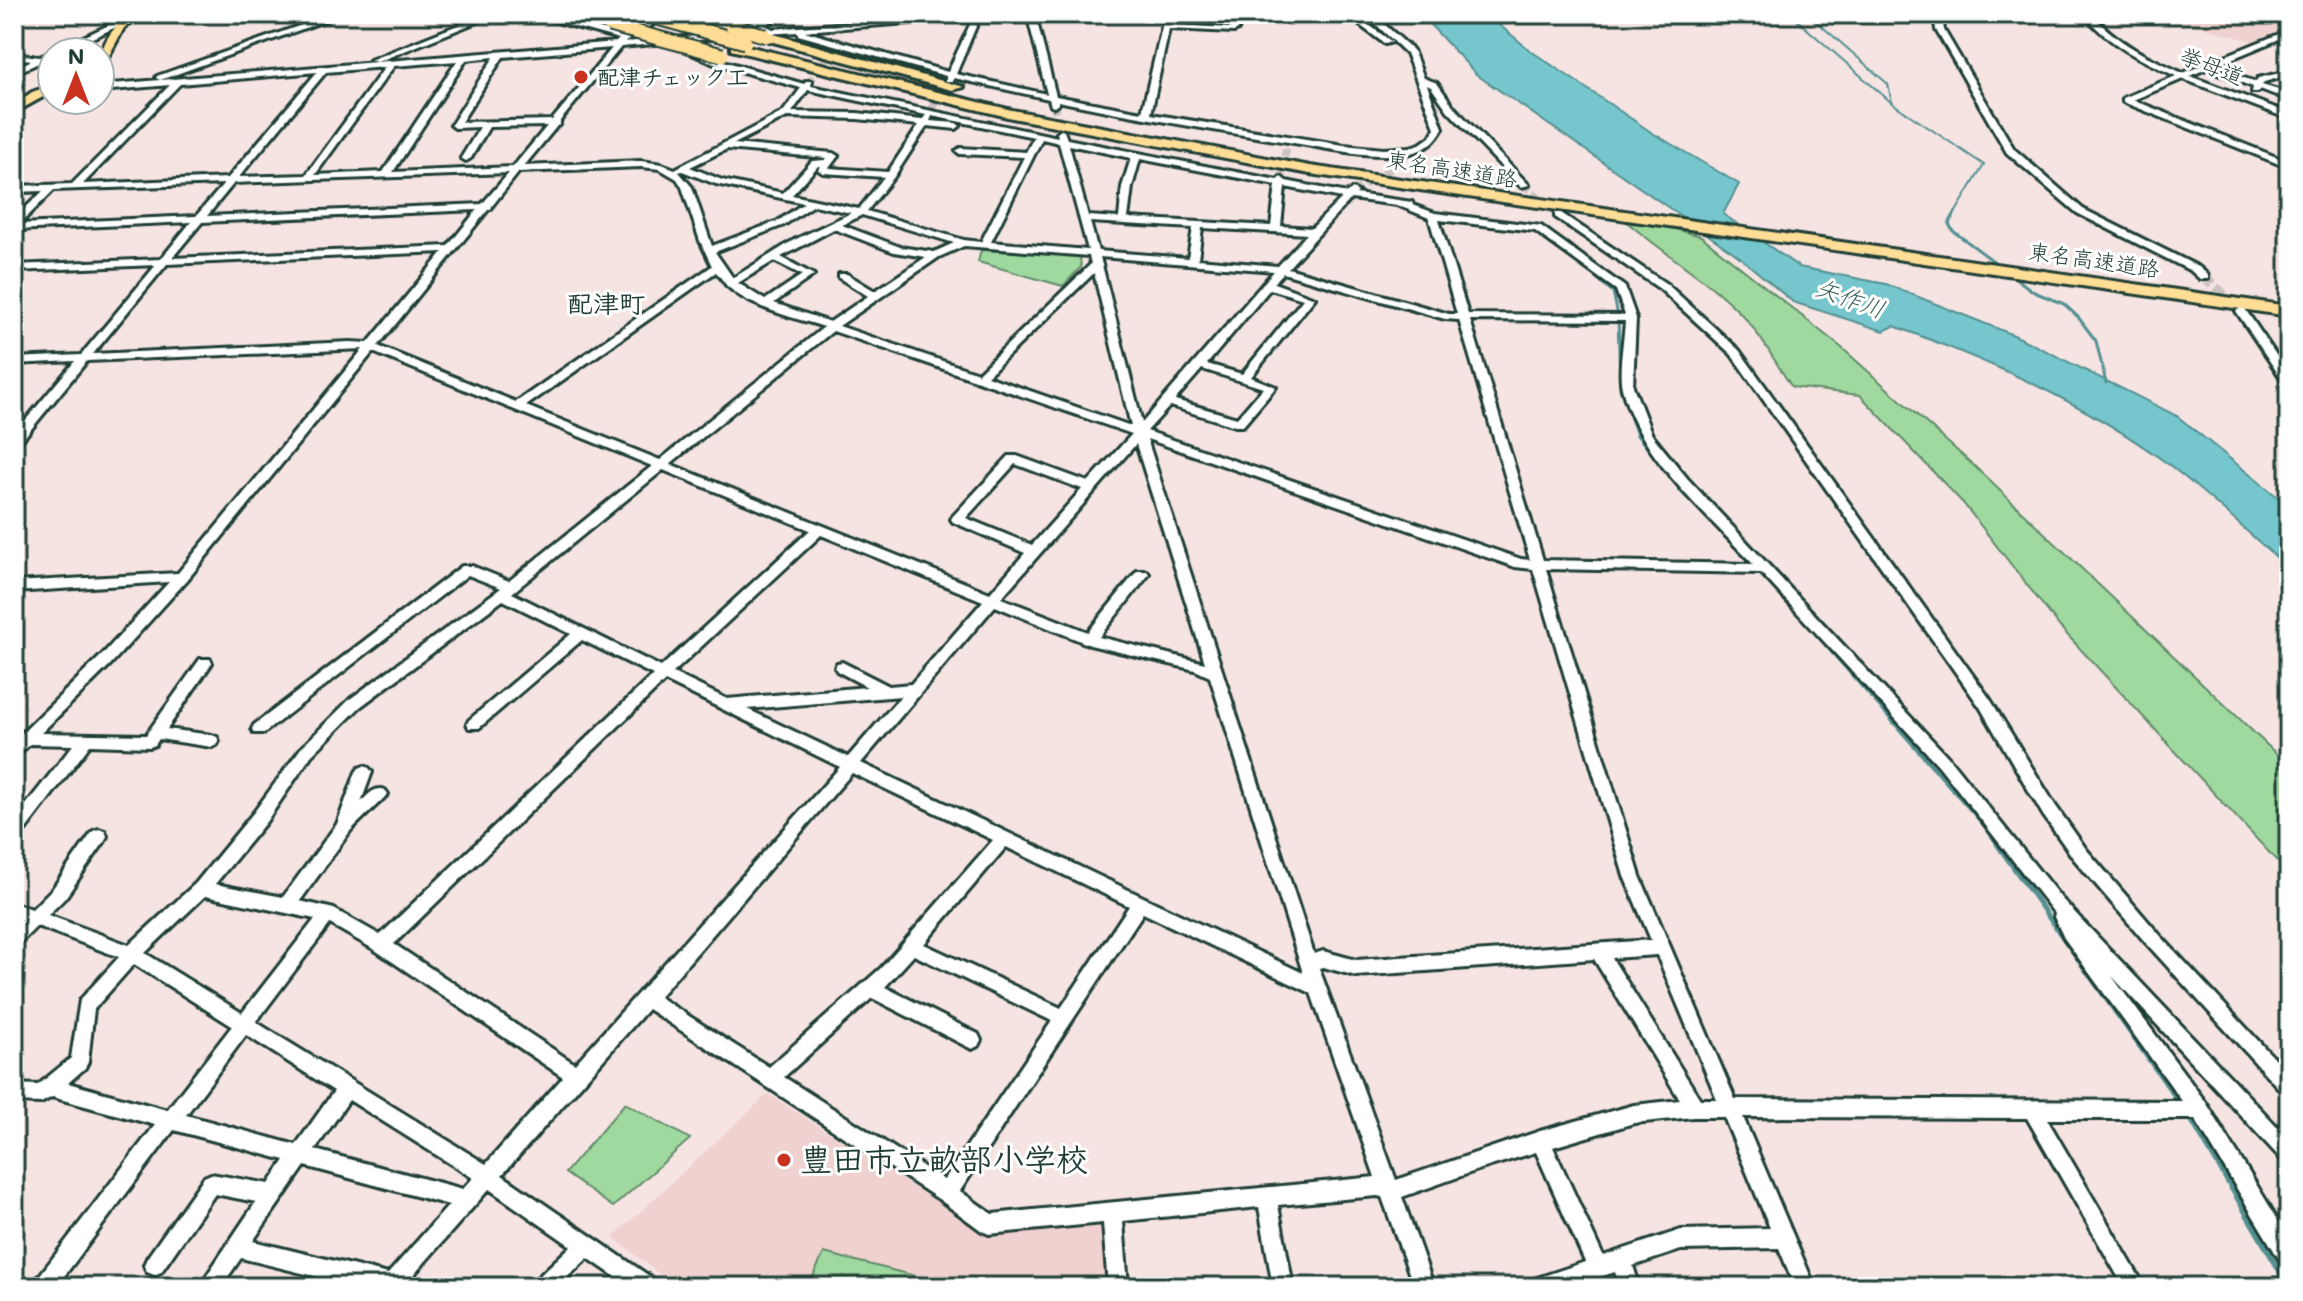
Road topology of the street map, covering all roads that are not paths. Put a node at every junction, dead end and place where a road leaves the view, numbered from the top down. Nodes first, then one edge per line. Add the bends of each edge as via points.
1 (137, 14) edge
2 (340, 14) edge
3 (493, 14) edge
4 (532, 14) edge
5 (571, 14) edge
6 (666, 14) edge
7 (739, 14) edge
8 (781, 14) edge
9 (990, 14) edge
10 (1031, 14) edge
11 (1169, 14) edge
12 (1238, 14) edge
13 (1349, 14) edge
14 (1369, 14) edge
15 (1948, 14) edge
16 (2088, 14) edge
17 (631, 15) edge
18 (700, 15) edge
19 (978, 15) edge
20 (125, 21) junction
21 (1166, 27) junction
22 (766, 30) junction
23 (793, 30) junction
24 (2286, 35) edge
25 (92, 36) edge
26 (116, 36) edge
27 (622, 41) junction
28 (655, 42) junction
29 (734, 48) junction
30 (500, 55) junction
31 (14, 56) edge
32 (463, 58) junction
33 (36, 59) edge
34 (36, 61) edge
35 (391, 64) junction
36 (1417, 65) junction
37 (360, 67) junction
38 (2210, 69) dead end
39 (323, 70) junction
40 (14, 72) edge
41 (2289, 73) edge
42 (2183, 75) junction
43 (950, 77) junction
44 (1419, 79) junction
45 (177, 82) junction
46 (142, 85) junction
47 (808, 85) junction
48 (2258, 86) junction
49 (116, 87) edge
50 (2286, 94) edge
51 (36, 98) edge
52 (2249, 100) junction
53 (1054, 101) junction
54 (14, 110) edge
55 (931, 111) junction
56 (786, 114) junction
57 (1146, 115) junction
58 (2289, 116) edge
59 (557, 123) junction
60 (486, 124) junction
61 (925, 124) junction
62 (991, 126) junction
63 (1039, 136) junction
64 (1063, 137) junction
65 (724, 146) junction
66 (1236, 149) junction
67 (960, 151) dead end
68 (1398, 151) junction
69 (1030, 155) junction
70 (1136, 156) junction
71 (466, 158) dead end
72 (828, 163) junction
73 (1399, 163) dead end
74 (2289, 165) edge
75 (679, 169) junction
76 (518, 170) junction
77 (386, 175) junction
78 (891, 175) junction
79 (308, 178) junction
80 (231, 181) junction
81 (1280, 182) junction
82 (1524, 185) tunnel mouth
83 (74, 187) junction
84 (51, 188) junction
85 (14, 189) edge
86 (787, 194) junction
87 (1351, 194) junction
88 (813, 201) junction
89 (1400, 203) junction
90 (488, 207) junction
91 (1601, 210) junction
92 (861, 212) junction
93 (1433, 216) junction
94 (199, 219) junction
95 (1085, 219) junction
96 (1123, 221) junction
97 (781, 223) junction
98 (1198, 224) junction
99 (833, 225) junction
100 (14, 226) edge
101 (1276, 229) junction
102 (1313, 231) junction
103 (808, 237) junction
104 (963, 243) junction
105 (984, 246) junction
106 (452, 249) junction
107 (709, 251) junction
108 (935, 255) junction
109 (774, 257) junction
110 (1094, 260) junction
111 (165, 261) junction
112 (1192, 263) junction
113 (14, 268) edge
114 (715, 268) junction
115 (1281, 269) junction
116 (2200, 273) tunnel mouth
117 (843, 276) dead end
118 (730, 284) junction
119 (1269, 285) junction
120 (2167, 288) junction
121 (874, 295) junction
122 (2289, 302) edge
123 (766, 304) junction
124 (2241, 311) tunnel mouth
125 (2289, 311) edge
126 (1465, 318) junction
127 (1631, 318) junction
128 (832, 328) junction
129 (371, 347) junction
130 (85, 357) junction
131 (14, 361) edge
132 (1200, 365) junction
133 (979, 378) junction
134 (1244, 379) junction
135 (2289, 382) edge
136 (1168, 402) junction
137 (518, 406) junction
138 (1138, 431) junction
139 (14, 442) edge
140 (662, 466) junction
141 (1089, 487) junction
142 (819, 529) junction
143 (1033, 551) junction
144 (1540, 567) junction
145 (1767, 569) junction
146 (1142, 574) dead end
147 (182, 577) junction
148 (14, 587) edge
149 (507, 591) junction
150 (991, 598) junction
151 (580, 634) junction
152 (1090, 639) junction
153 (205, 663) dead end
154 (842, 667) dead end
155 (1216, 674) junction
156 (662, 675) junction
157 (915, 689) junction
158 (886, 691) junction
159 (725, 705) junction
160 (474, 724) dead end
161 (259, 729) dead end
162 (155, 733) junction
163 (85, 741) junction
164 (212, 741) dead end
165 (17, 746) edge
166 (851, 764) junction
167 (364, 772) dead end
168 (380, 794) dead end
169 (344, 827) junction
170 (14, 832) edge
171 (99, 836) dead end
172 (1005, 837) junction
173 (202, 888) junction
174 (2055, 903) junction
175 (1140, 904) junction
176 (287, 905) junction
177 (14, 910) edge
178 (328, 914) junction
179 (35, 915) junction
180 (14, 938) edge
181 (381, 945) junction
182 (911, 946) junction
183 (1663, 947) junction
184 (1599, 952) junction
185 (132, 954) junction
186 (1309, 964) junction
187 (1318, 988) junction
188 (871, 989) junction
189 (646, 998) junction
190 (1064, 1018) junction
191 (246, 1025) junction
192 (972, 1040) dead end
193 (577, 1076) junction
194 (769, 1079) junction
195 (50, 1087) junction
196 (2289, 1087) edge
197 (347, 1088) junction
198 (14, 1093) edge
199 (1695, 1108) junction
200 (1731, 1108) junction
201 (2032, 1110) junction
202 (2200, 1110) junction
203 (171, 1122) junction
204 (1540, 1140) junction
205 (302, 1153) junction
206 (2289, 1153) edge
207 (487, 1176) junction
208 (1389, 1189) junction
209 (947, 1193) junction
210 (273, 1195) junction
211 (1267, 1197) junction
212 (466, 1200) junction
213 (1112, 1212) junction
214 (1785, 1238) junction
215 (588, 1244) junction
216 (237, 1247) junction
217 (2289, 1257) edge
218 (1621, 1259) junction
219 (154, 1265) dead end
220 (1598, 1268) junction
221 (391, 1286) edge
222 (43, 1287) edge
223 (209, 1287) edge
224 (542, 1287) edge
225 (648, 1287) edge
226 (1118, 1287) edge
227 (1283, 1287) edge
228 (1424, 1287) edge
229 (1538, 1287) edge
230 (1630, 1287) edge
231 (1805, 1287) edge
232 (2135, 1287) edge

1 - 20 main road
2 - 46 street
3 - 37 street
4 - 27 street
5 - 29 highway, bridge
6 - 27 street
7 - 22 street
8 - 22 street
9 - 19 street
10 - 53 street
11 - 21 street
12 - 21 street via 1234,30
13 - 36 street
14 - 36 street via 1406,47
15 - 116 street via 1939,22 1940,30 2010,151 2080,211
16 - 42 street, 挙母道 via 2114,41
17 - 29 highway, 東名高速道路
18 - 22 highway, bridge
19 - 23 street
19 - 43 street
20 - 25 street
20 - 26 main road
21 - 57 street
22 - 23 street
22 - 28 street
22 - 66 highway via 964,89
23 - 43 street via 834,47
24 - 42 street
27 - 28 street
27 - 30 street
27 - 59 street
28 - 47 street
29 - 66 highway, 東名高速道路
29 - 91 highway, 東名高速道路 via 1012,114 1310,170
30 - 32 street
30 - 60 street via 455,125
31 - 33 street
32 - 35 street
32 - 77 street
34 - 40 street
35 - 37 street
35 - 79 street
36 - 44 street
37 - 39 street
38 - 48 street
39 - 45 street
39 - 80 street
41 - 48 street via 2261,80
42 - 52 street, 挙母道
42 - 74 street via 2126,100
43 - 53 street
44 - 68 street via 1438,132 1418,147
44 - 82 street via 1434,85
45 - 46 street
45 - 83 street
46 - 49 street
47 - 55 street
47 - 56 street
48 - 50 street
48 - 52 street
51 - 54 main road
52 - 58 street, 挙母道
53 - 57 street
55 - 61 street
55 - 62 street
56 - 61 street
56 - 65 street
57 - 68 street via 1287,141
59 - 60 street
59 - 76 street
60 - 71 street
61 - 62 street
61 - 78 street
62 - 63 street
63 - 64 street
63 - 69 street
64 - 70 street
64 - 95 street
65 - 72 street via 833,156
65 - 75 street
66 - 91 highway, 東名高速道路
67 - 69 street
68 - 73 street
69 - 105 street
70 - 81 street
70 - 96 street
72 - 78 street via 823,170
72 - 86 street via 815,163
75 - 76 street via 648,165
75 - 86 street
75 - 107 street
76 - 77 street
76 - 90 street
77 - 79 street
78 - 92 street
79 - 80 street
80 - 83 street
80 - 94 street
81 - 87 street
81 - 101 street
83 - 84 street
84 - 85 street
84 - 100 street
86 - 88 street
87 - 89 street
87 - 102 street
88 - 92 street
88 - 97 street
89 - 93 street
89 - 196 street via 1561,217 1664,287 1735,352 1985,703 2080,854
90 - 94 street
90 - 106 street
91 - 120 highway, 東名高速道路
92 - 99 street
92 - 104 street
93 - 126 street
93 - 127 street via 1538,228 1621,289
94 - 100 street
94 - 111 street
95 - 96 street
95 - 110 street
96 - 98 street
97 - 103 street
97 - 107 street
98 - 101 street
98 - 112 street
99 - 103 street
99 - 108 street via 898,250
101 - 102 street
102 - 115 street
103 - 109 street
104 - 105 street
104 - 108 street
105 - 110 street
106 - 111 street
106 - 129 street
107 - 114 street
108 - 121 street
109 - 118 street
109 - 123 street via 809,275
110 - 112 street
110 - 133 street
110 - 138 street
111 - 113 street
111 - 130 street
112 - 115 street
114 - 118 street
114 - 137 street
115 - 119 street
115 - 126 street
117 - 121 street
118 - 123 street
119 - 132 street
119 - 134 street via 1310,298
120 - 122 highway, 東名高速道路
120 - 125 highway, 東名高速道路
121 - 128 street
123 - 128 street
124 - 135 street
126 - 127 street
126 - 144 street
127 - 145 street via 1627,386 1646,436
128 - 133 street
128 - 140 street
129 - 130 street
129 - 137 street
129 - 147 street
130 - 131 street
130 - 139 street
132 - 134 street
132 - 136 street
133 - 138 street
134 - 136 street via 1270,387 1239,423
136 - 138 street
137 - 140 street
138 - 141 street
138 - 144 street via 1325,499
138 - 155 street
140 - 142 street
140 - 149 street
141 - 143 street
141 - 143 street via 1013,459 957,519
142 - 150 street
142 - 156 street
143 - 150 street
144 - 145 street
144 - 183 street via 1632,876
145 - 174 street via 1944,762
146 - 152 street
147 - 148 street
147 - 165 street
149 - 151 street
149 - 161 street via 467,569
149 - 173 street via 355,703 306,752
150 - 152 street
150 - 157 street
151 - 156 street
151 - 160 street
152 - 155 street
153 - 162 street
154 - 158 street
155 - 186 street
156 - 159 street
156 - 181 street
157 - 158 street
157 - 166 street
158 - 159 street
159 - 166 street
162 - 163 street via 150,741
162 - 164 street
163 - 165 street
163 - 170 street
166 - 172 street
166 - 189 street
167 - 169 street
168 - 169 street
169 - 176 street
171 - 179 street via 59,893
172 - 175 street
172 - 182 street
173 - 176 street
173 - 185 street
174 - 202 street via 2070,933
174 - 206 street
175 - 187 street
175 - 190 street
176 - 178 street
177 - 179 street
178 - 181 street
178 - 191 street
179 - 180 street
179 - 185 street
181 - 193 street
182 - 188 street
182 - 190 street
183 - 184 street
183 - 200 street
184 - 186 street via 1356,968 1323,959
184 - 199 street
185 - 191 street
185 - 195 street via 86,1006 79,1062
186 - 187 street
187 - 208 street
188 - 192 street
188 - 194 street
189 - 193 street
189 - 194 street
190 - 209 street
191 - 197 street
191 - 203 street
193 - 207 street
194 - 209 street
195 - 198 street via 41,1094
195 - 203 street
197 - 205 street
197 - 207 street
199 - 200 street
199 - 204 street via 1634,1114
200 - 201 street
200 - 214 street
201 - 202 street
201 - 232 street
202 - 217 street
203 - 205 street
203 - 222 street
204 - 208 street
204 - 220 street
205 - 210 street
205 - 212 street
207 - 212 street
207 - 215 street
208 - 211 street
208 - 228 street
209 - 213 street via 989,1224
210 - 216 street
210 - 219 street via 211,1184
211 - 213 street
211 - 227 street
212 - 221 street
213 - 226 street
214 - 218 street via 1681,1240
214 - 231 street
215 - 224 street
215 - 225 street
216 - 221 street
216 - 223 street
218 - 220 street
218 - 230 street
220 - 229 street

